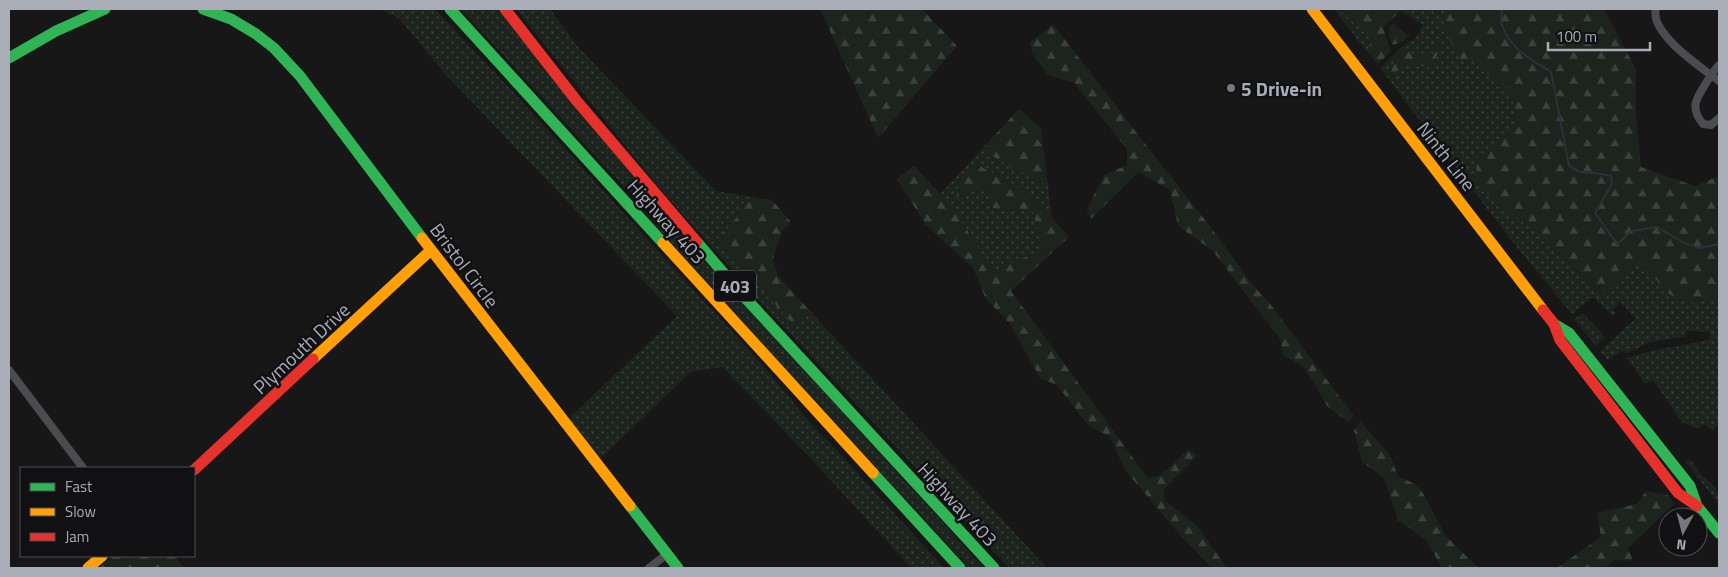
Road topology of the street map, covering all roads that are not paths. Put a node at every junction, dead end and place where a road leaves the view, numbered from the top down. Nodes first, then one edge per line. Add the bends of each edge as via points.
1 (105, 9) edge
2 (202, 9) edge
3 (450, 9) edge
4 (505, 9) edge
5 (1312, 9) edge
6 (1656, 9) edge
7 (9, 58) edge
8 (1719, 65) edge
9 (1711, 75) junction
10 (1719, 81) edge
11 (1719, 118) edge
12 (432, 250) junction
13 (9, 370) edge
14 (82, 467) edge
15 (195, 469) edge
16 (1719, 533) edge
17 (667, 554) junction
18 (101, 557) edge
19 (88, 568) edge
20 (649, 568) edge
21 (678, 568) edge
22 (960, 568) edge
23 (994, 568) edge

1 - 7 main road via 78,19
2 - 12 main road, Bristol Circle via 231,19 274,48 309,87
3 - 22 main road, Highway 403 / 403
4 - 23 main road, Highway 403 / 403 via 576,100 738,290
5 - 16 main road, Ninth Line via 1554,324 1560,340 1678,493 1697,506
6 - 9 street via 1657,23 1673,44
8 - 9 street
9 - 10 street
9 - 11 street via 1696,102 1697,116 1703,124 1711,125
12 - 15 main road, Plymouth Drive
12 - 17 main road, Bristol Circle
13 - 14 street
17 - 20 street
17 - 21 main road, Bristol Circle
18 - 19 main road

